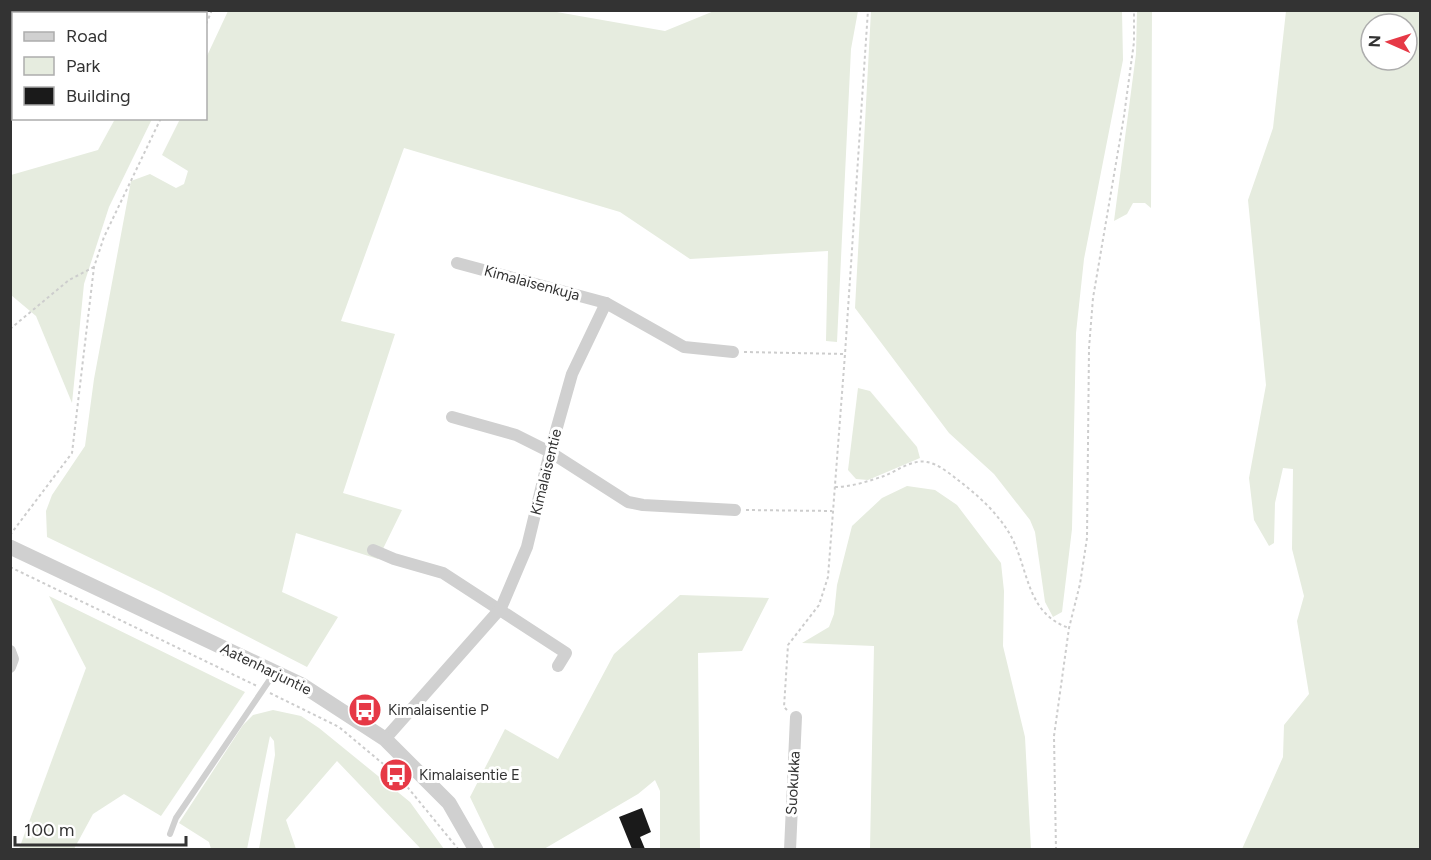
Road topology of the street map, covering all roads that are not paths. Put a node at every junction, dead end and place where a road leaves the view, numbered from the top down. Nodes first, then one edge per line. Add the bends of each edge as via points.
1 (457, 263) dead end
2 (606, 303) junction
3 (733, 352) road end
4 (452, 417) dead end
5 (550, 452) junction
6 (735, 510) road end
7 (10, 547) edge
8 (373, 550) dead end
9 (501, 609) junction
10 (10, 651) edge
11 (558, 666) dead end
12 (10, 667) edge
13 (275, 672) junction
14 (796, 717) road end
15 (385, 739) junction
16 (170, 834) dead end
17 (476, 849) edge
18 (790, 849) edge

1 - 2 street, Kimalaisenkuja
2 - 3 street via 684,347
2 - 5 street, Kimalaisentie via 572,374
4 - 5 street via 516,435
5 - 6 street via 628,502
5 - 9 street, Kimalaisentie via 527,547
7 - 13 street, Aatenharjuntie
8 - 9 street via 443,573
9 - 11 street via 567,653
9 - 15 street, Kimalaisentie
10 - 12 street
13 - 15 street, Aatenharjuntie via 303,685
13 - 16 lane via 176,818
14 - 18 street, Suokukka
15 - 17 street, Aatenharjuntie via 449,803

